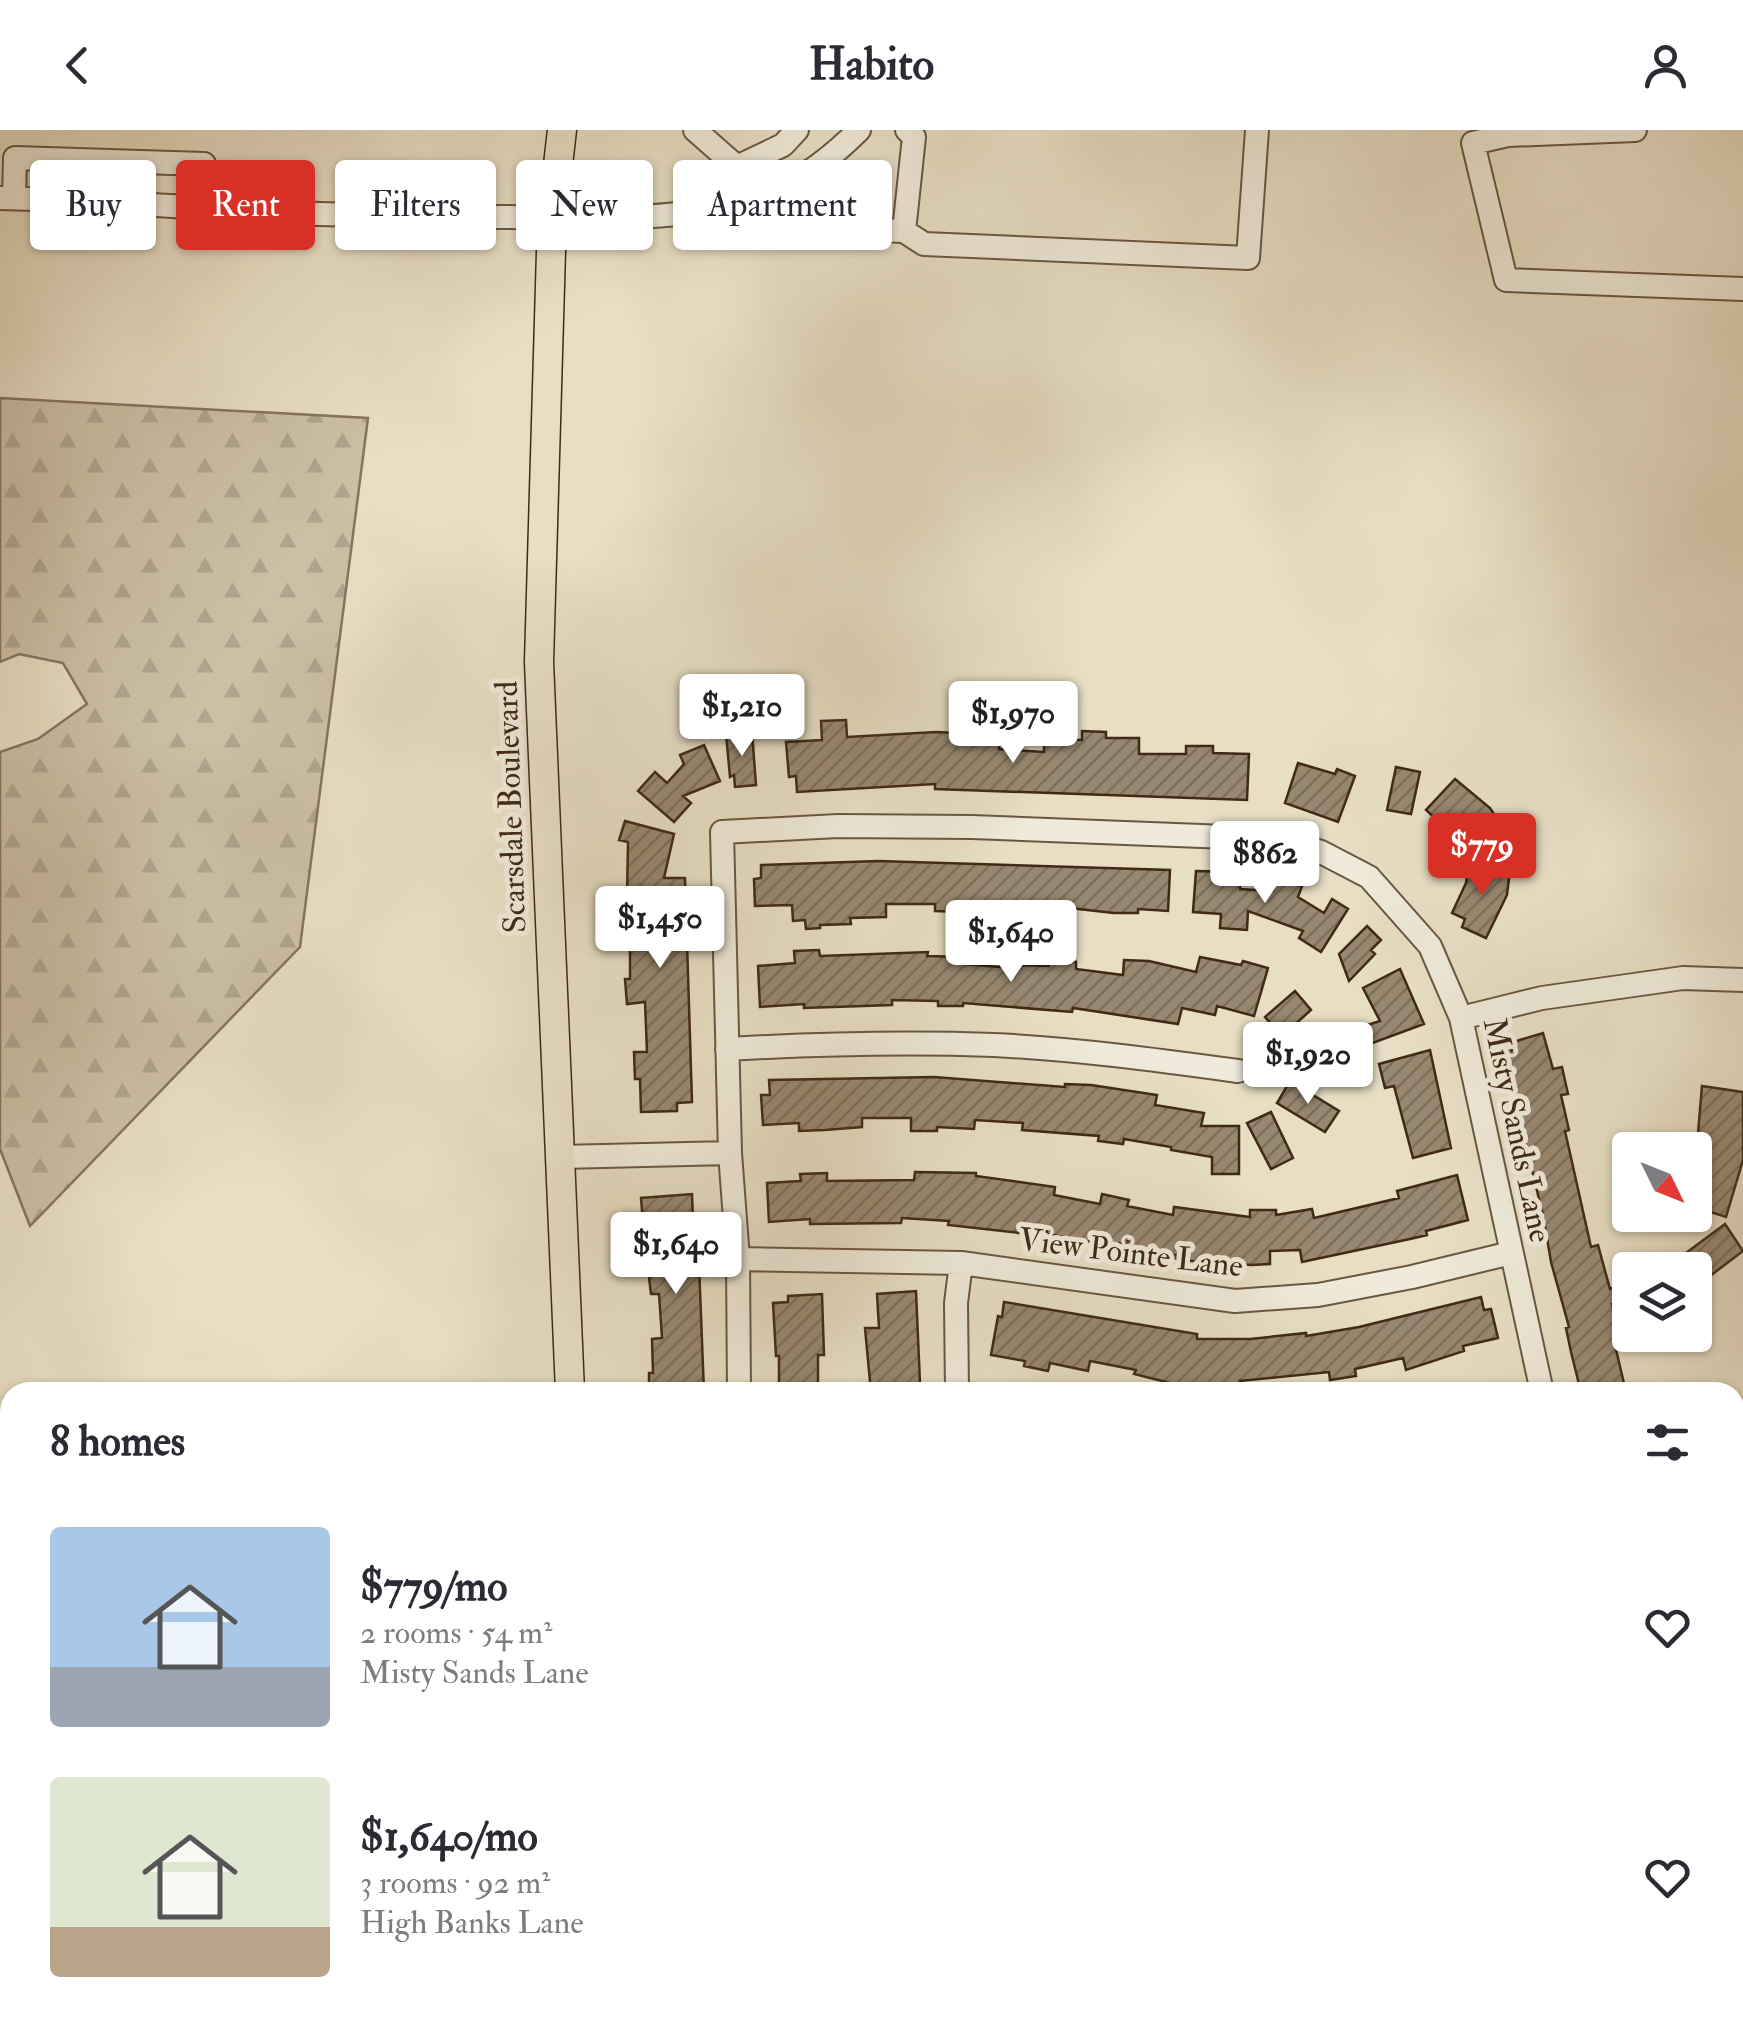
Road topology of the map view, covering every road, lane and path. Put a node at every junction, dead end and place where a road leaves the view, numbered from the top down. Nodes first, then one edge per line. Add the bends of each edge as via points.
1 (546, 130) edge
2 (562, 130) edge
3 (695, 130) edge
4 (797, 130) edge
5 (859, 130) edge
6 (1257, 130) edge
7 (1635, 130) edge
8 (913, 132) edge
9 (1508, 132) edge
10 (548, 160) edge
11 (559, 160) edge
12 (730, 160) edge
13 (750, 160) edge
14 (828, 160) edge
15 (176, 163) edge
16 (7, 198) edge
17 (176, 206) edge
18 (315, 213) edge
19 (516, 217) edge
20 (892, 231) edge
21 (904, 231) junction
22 (551, 250) edge
23 (1743, 290) edge
24 (1743, 980) edge
25 (1462, 1018) junction
26 (726, 1049) junction
27 (1238, 1072) dead end
28 (730, 1153) junction
29 (560, 1157) junction
30 (1511, 1253) junction
31 (738, 1259) junction
32 (961, 1263) junction
33 (570, 1382) edge
34 (739, 1382) edge
35 (957, 1382) edge
36 (1540, 1382) edge

1 - 10 main road, Scarsdale Boulevard
2 - 11 main road, Scarsdale Boulevard
3 - 12 street
4 - 13 street
5 - 14 street
6 - 21 street via 1248,258 924,244
7 - 9 street
8 - 21 street
9 - 23 street via 1473,143 1506,280
15 - 16 street via 14,158
16 - 17 street
18 - 19 street
20 - 21 street
22 - 29 main road, Scarsdale Boulevard via 539,662
24 - 25 street via 1683,978 1542,998
25 - 26 street, Misty Sands Lane via 1430,946 1370,877 1278,839 822,826 722,832
25 - 30 street, Misty Sands Lane
26 - 27 street via 997,1046
26 - 28 street
28 - 29 street
28 - 31 street
29 - 33 main road, Scarsdale Boulevard
30 - 32 street, View Pointe Lane via 1318,1295 1236,1301
30 - 36 street, Misty Sands Lane
31 - 32 street, View Pointe Lane
31 - 34 street
32 - 35 street

